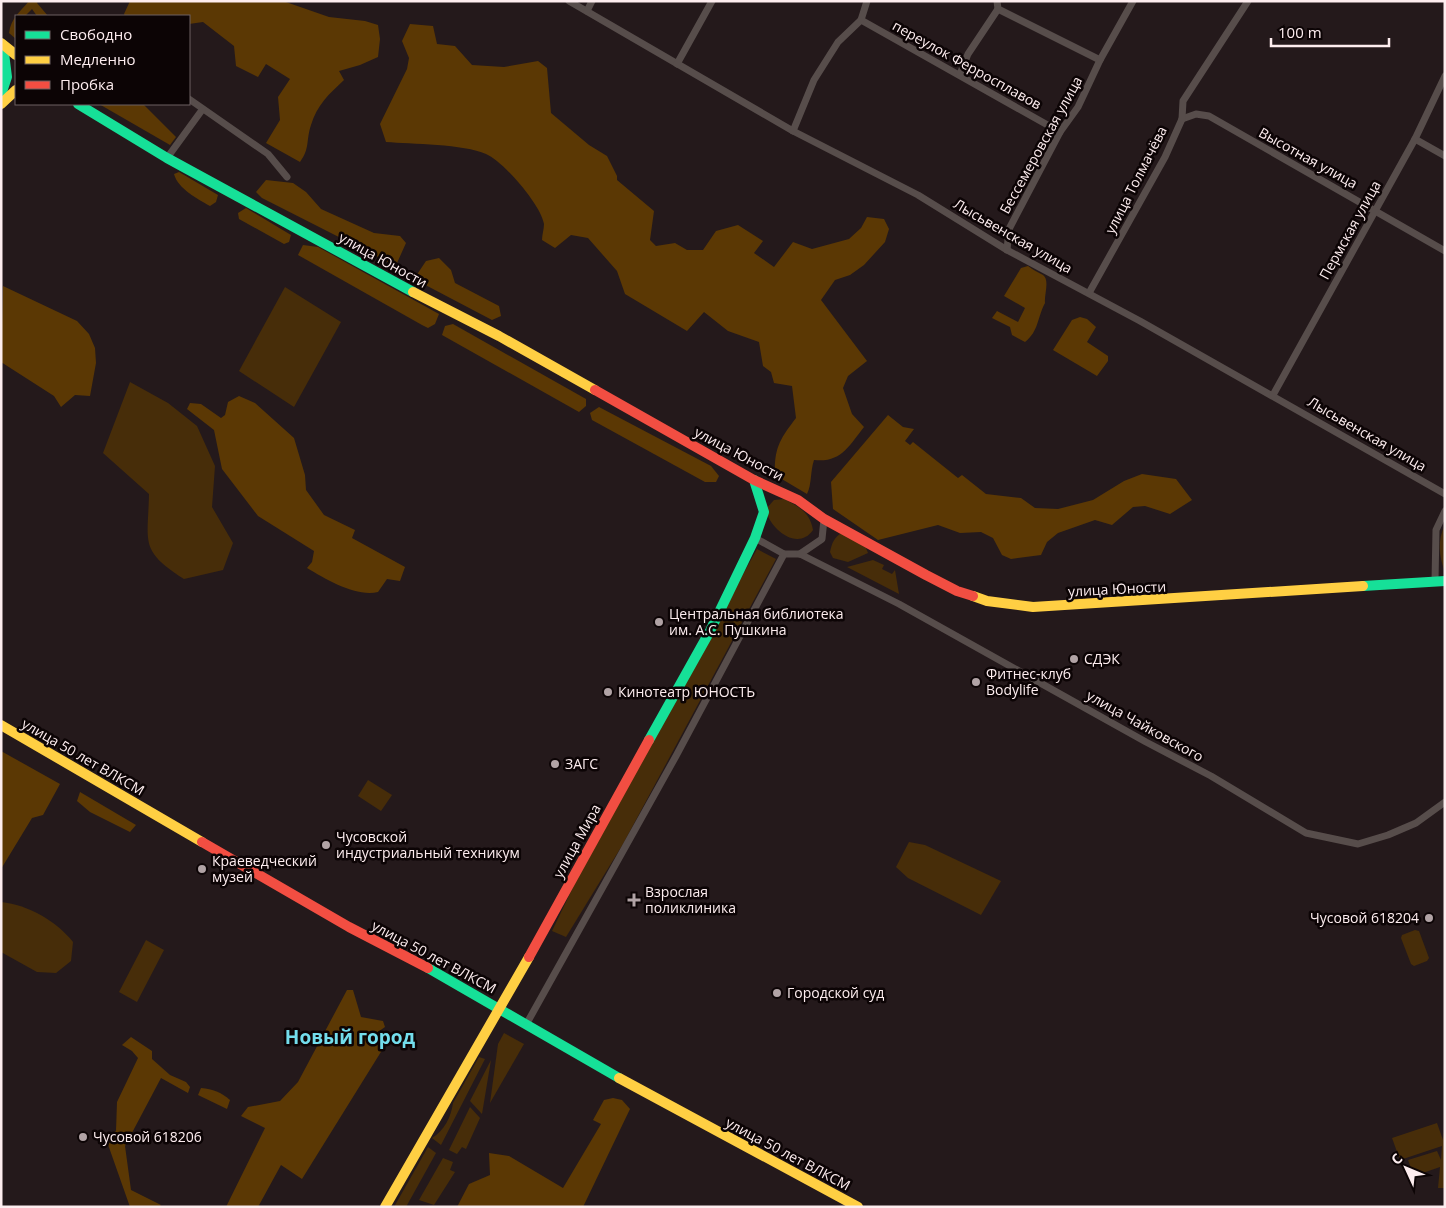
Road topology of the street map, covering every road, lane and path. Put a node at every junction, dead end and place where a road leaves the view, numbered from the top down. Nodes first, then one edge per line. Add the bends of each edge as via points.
1 (569, 1) edge
2 (592, 1) edge
3 (712, 1) edge
4 (866, 1) edge
5 (1133, 1) edge
6 (1248, 1) edge
7 (997, 5) edge
8 (587, 11) junction
9 (861, 20) junction
10 (2, 44) edge
11 (15, 55) edge
12 (1100, 60) junction
13 (677, 64) junction
14 (960, 74) junction
15 (1445, 76) edge
16 (15, 91) edge
17 (1, 94) edge
18 (190, 100) edge
19 (1, 104) edge
20 (80, 105) edge
21 (202, 110) junction
22 (1182, 119) junction
23 (794, 131) junction
24 (1060, 132) junction
25 (1415, 140) junction
26 (1445, 156) edge
27 (167, 158) junction
28 (287, 177) dead end
29 (1376, 210) junction
30 (1007, 250) junction
31 (1445, 251) edge
32 (1089, 293) junction
33 (1273, 395) junction
34 (754, 480) junction
35 (1445, 494) edge
36 (1445, 511) edge
37 (824, 519) junction
38 (755, 538) junction
39 (784, 554) junction
40 (800, 554) junction
41 (1440, 581) edge
42 (1, 724) edge
43 (1445, 802) edge
44 (501, 1008) junction
45 (527, 1023) junction
46 (385, 1207) edge
47 (858, 1207) edge

1 - 8 street, Лысьвенская улица
2 - 8 street
3 - 13 street
4 - 9 street
5 - 12 street, Бессемеровская улица
6 - 22 street, улица Толмачёва via 1183,101
7 - 12 street
7 - 14 street
8 - 13 street, Лысьвенская улица
9 - 14 street, переулок Ферросплавов
9 - 23 street via 838,42 814,80
10 - 11 street
10 - 17 street via 7,77
12 - 24 street, Бессемеровская улица via 1074,115
13 - 23 street, Лысьвенская улица
14 - 24 street, переулок Ферросплавов
15 - 25 street, Пермская улица
16 - 19 street
18 - 21 street
20 - 27 street, улица Юности
21 - 27 street
21 - 28 street via 268,154
22 - 29 street, Высотная улица via 1196,114 1209,116
22 - 32 street, улица Толмачёва via 1165,158
23 - 30 street, Лысьвенская улица via 918,195
24 - 30 street, Бессемеровская улица via 1009,229
25 - 26 street
25 - 29 street, Пермская улица
27 - 34 street, улица Юности via 499,336
29 - 31 street, Высотная улица
29 - 33 street, Пермская улица
30 - 32 street, Лысьвенская улица
32 - 33 street, Лысьвенская улица
33 - 35 street, Лысьвенская улица
34 - 37 street, улица Юности via 798,500
34 - 38 street, улица Мира via 764,512
36 - 41 street via 1436,530
37 - 40 street via 822,539
37 - 41 street, улица Юности via 957,591 987,601 1033,608
38 - 39 street, улица Чайковского
38 - 44 street, улица Мира via 691,667
39 - 40 street, улица Чайковского
39 - 45 street via 667,773
40 - 43 street, улица Чайковского via 899,604 1211,776 1306,833 1358,844 1416,823
42 - 44 street, улица 50 лет ВЛКСМ via 349,927
44 - 45 street, улица 50 лет ВЛКСМ
44 - 46 street, улица Мира
45 - 47 street, улица 50 лет ВЛКСМ via 641,1091

